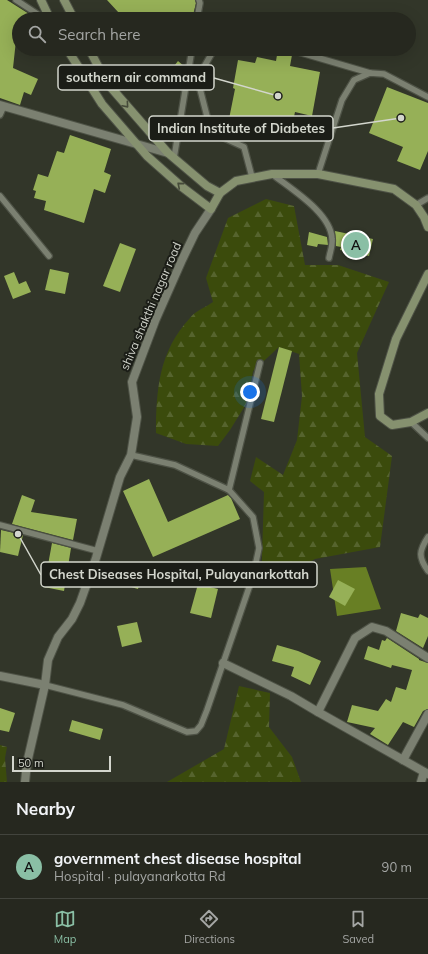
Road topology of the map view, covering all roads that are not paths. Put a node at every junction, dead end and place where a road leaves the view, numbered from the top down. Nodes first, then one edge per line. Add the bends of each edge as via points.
1 (16, 0) edge
2 (41, 0) edge
3 (64, 0) edge
4 (199, 0) edge
5 (34, 12) edge
6 (47, 12) edge
7 (70, 12) edge
8 (198, 12) edge
9 (71, 56) edge
10 (93, 56) edge
11 (191, 56) edge
12 (210, 56) edge
13 (312, 56) edge
14 (370, 73) junction
15 (428, 97) edge
16 (2, 106) edge
17 (0, 115) edge
18 (137, 144) junction
19 (171, 156) junction
20 (272, 174) junction
21 (318, 174) junction
22 (252, 177) junction
23 (220, 193) junction
24 (0, 196) edge
25 (428, 198) edge
26 (416, 205) junction
27 (211, 209) junction
28 (428, 227) edge
29 (49, 256) dead end
30 (329, 258) dead end
31 (428, 274) edge
32 (260, 364) dead end
33 (428, 413) edge
34 (411, 422) junction
35 (428, 438) edge
36 (131, 455) junction
37 (229, 490) junction
38 (0, 525) edge
39 (428, 537) edge
40 (98, 551) junction
41 (428, 571) edge
42 (428, 658) edge
43 (223, 663) junction
44 (0, 676) edge
45 (45, 685) junction
46 (318, 712) junction
47 (428, 714) edge
48 (403, 760) junction
49 (426, 773) edge
50 (25, 782) edge
51 (421, 782) edge

1 - 5 lane
2 - 6 street
3 - 7 street
4 - 8 lane
9 - 18 street via 102,104
10 -> 19 street via 107,83
11 - 19 lane
12 - 22 lane via 201,72 199,85 211,132 244,147
13 - 14 lane
14 - 15 lane via 384,74
14 - 21 lane via 354,80 342,100
16 - 17 lane
16 - 18 street
18 - 19 street
27 -> 18 street via 182,187
19 - 23 street via 207,186
20 - 21 street
20 - 22 street
20 - 30 lane via 323,216 330,227 333,240
21 - 26 street via 394,189
22 - 23 street via 236,181
23 - 27 street
24 - 29 lane
25 - 26 lane
26 - 28 street
27 - 36 street, shiva shakthi nagar road via 182,260 132,382 137,417
31 - 34 street via 396,339 379,394 380,416 392,425
32 - 37 lane
33 - 34 street
34 - 35 lane
36 - 37 lane via 176,465
36 - 40 street, shiva shakthi nagar road via 120,477
37 - 43 lane via 253,517 259,548 253,576
38 - 40 lane
39 - 41 lane via 421,551 423,564
40 - 45 street, shiva shakthi nagar road via 80,603 58,638 48,660
42 - 46 street via 386,631 372,627 355,638
43 - 45 lane via 201,725 196,730 187,732 123,705
43 - 46 street via 292,696
44 - 45 street
45 - 50 street, shiva shakthi nagar road
46 - 48 street
47 - 48 street
48 - 49 street
49 - 51 street

